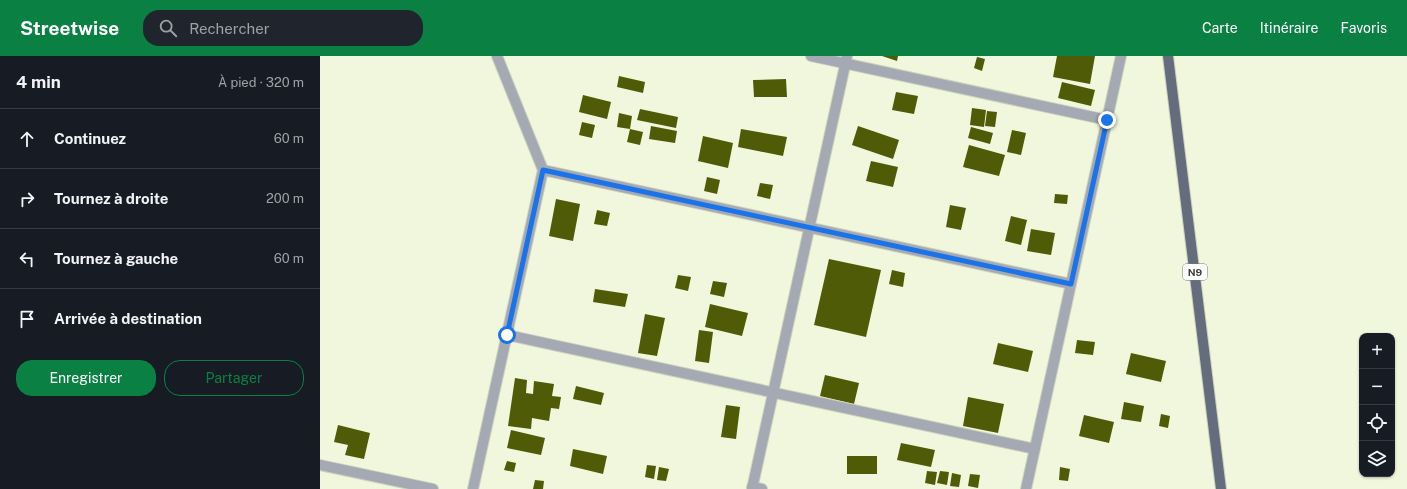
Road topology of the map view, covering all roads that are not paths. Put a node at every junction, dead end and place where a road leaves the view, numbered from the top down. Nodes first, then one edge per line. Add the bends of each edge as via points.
1 (498, 56) edge
2 (811, 56) edge
3 (1121, 56) edge
4 (1168, 56) edge
5 (846, 60) edge
6 (1107, 120) junction
7 (543, 170) junction
8 (809, 228) junction
9 (1071, 284) junction
10 (507, 335) junction
11 (773, 392) junction
12 (1035, 449) junction
13 (320, 465) edge
14 (756, 488) edge
15 (433, 489) edge
16 (473, 489) edge
17 (1026, 489) edge
18 (1222, 489) edge

1 - 7 street
2 - 5 street
3 - 6 street
4 - 18 main road, N9
5 - 6 street
5 - 8 street
6 - 9 street
7 - 8 street
7 - 10 street
8 - 9 street
8 - 11 street
9 - 12 street
10 - 11 street
10 - 16 street
11 - 12 street
11 - 14 street
12 - 17 street
13 - 15 street

